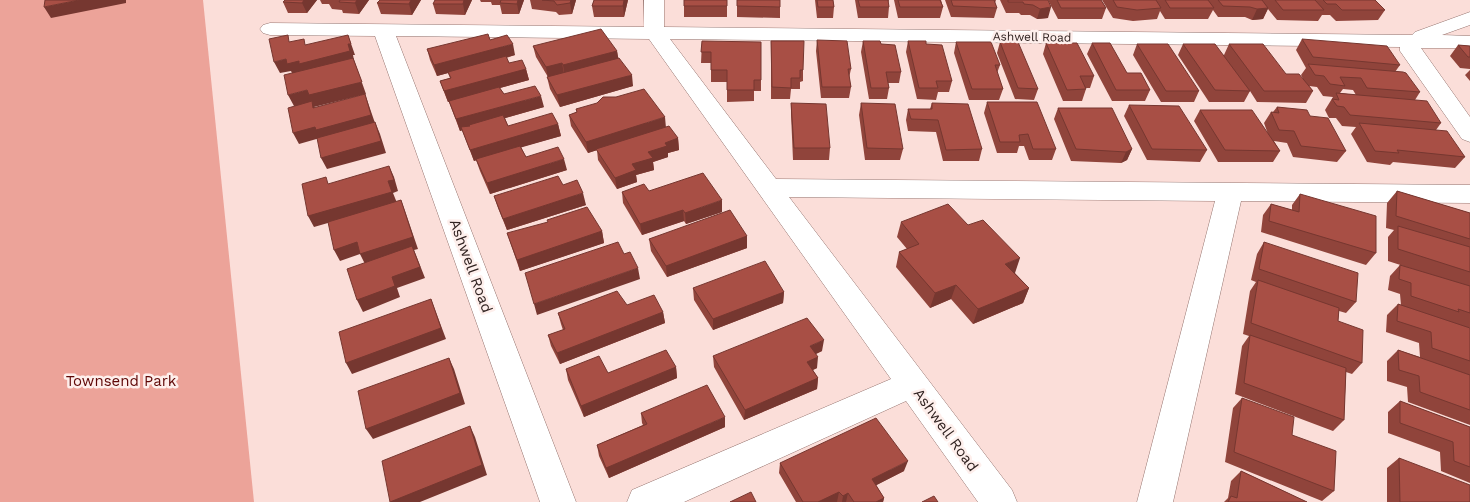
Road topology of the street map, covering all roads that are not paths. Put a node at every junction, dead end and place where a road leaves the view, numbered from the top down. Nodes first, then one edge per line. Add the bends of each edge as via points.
1 (654, 0) edge
2 (1470, 18) edge
3 (270, 29) dead end
4 (383, 30) junction
5 (654, 32) junction
6 (1410, 42) junction
7 (1470, 42) edge
8 (1470, 134) edge
9 (768, 188) junction
10 (1230, 192) junction
11 (1470, 194) edge
12 (913, 384) junction
13 (558, 502) edge
14 (645, 502) edge
15 (999, 502) edge
16 (1155, 502) edge

1 - 5 street
2 - 6 street
3 - 4 street, Ashwell Road
4 - 5 street, Ashwell Road
4 - 13 street, Ashwell Road
5 - 6 street, Ashwell Road
5 - 9 street, Ashwell Road
6 - 7 street, Ashwell Road
6 - 8 street via 1411,51
9 - 10 street
9 - 12 street, Ashwell Road
10 - 11 street
10 - 16 street
12 - 14 street
12 - 15 street, Ashwell Road

